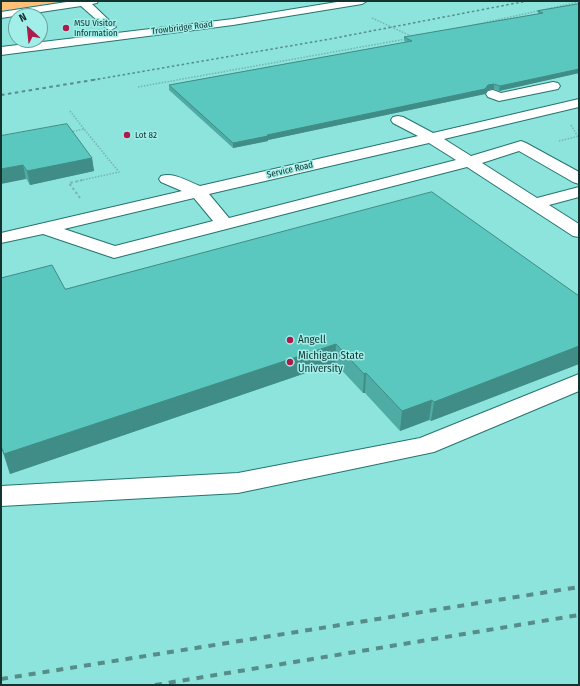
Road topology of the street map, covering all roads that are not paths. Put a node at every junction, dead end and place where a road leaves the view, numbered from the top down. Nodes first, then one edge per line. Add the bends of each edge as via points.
1 (362, 1) edge
2 (88, 2) edge
3 (1, 15) edge
4 (111, 27) junction
5 (166, 30) junction
6 (48, 36) edge
7 (1, 51) edge
8 (553, 86) dead end
9 (493, 94) dead end
10 (579, 103) edge
11 (398, 120) dead end
12 (430, 137) junction
13 (469, 162) junction
14 (167, 179) dead end
15 (579, 179) edge
16 (197, 192) junction
17 (579, 192) edge
18 (535, 204) junction
19 (225, 224) junction
20 (44, 228) junction
21 (579, 232) edge
22 (1, 238) edge
23 (579, 382) edge
24 (1, 496) edge

1 - 5 street, Trowbridge Road
2 - 3 street
2 - 4 street
4 - 5 street via 148,23
4 - 6 street
5 - 7 street, Trowbridge Road
8 - 9 street via 500,97
10 - 12 street, Service Road
11 - 12 street
12 - 13 street
12 - 16 street, Service Road
13 - 15 street via 521,146
13 - 18 street
13 - 19 street
14 - 16 street
16 - 19 street
16 - 20 street, Service Road
17 - 18 street
18 - 21 street
19 - 20 street via 114,252
20 - 22 street, Service Road
23 - 24 street via 426,446 238,484

